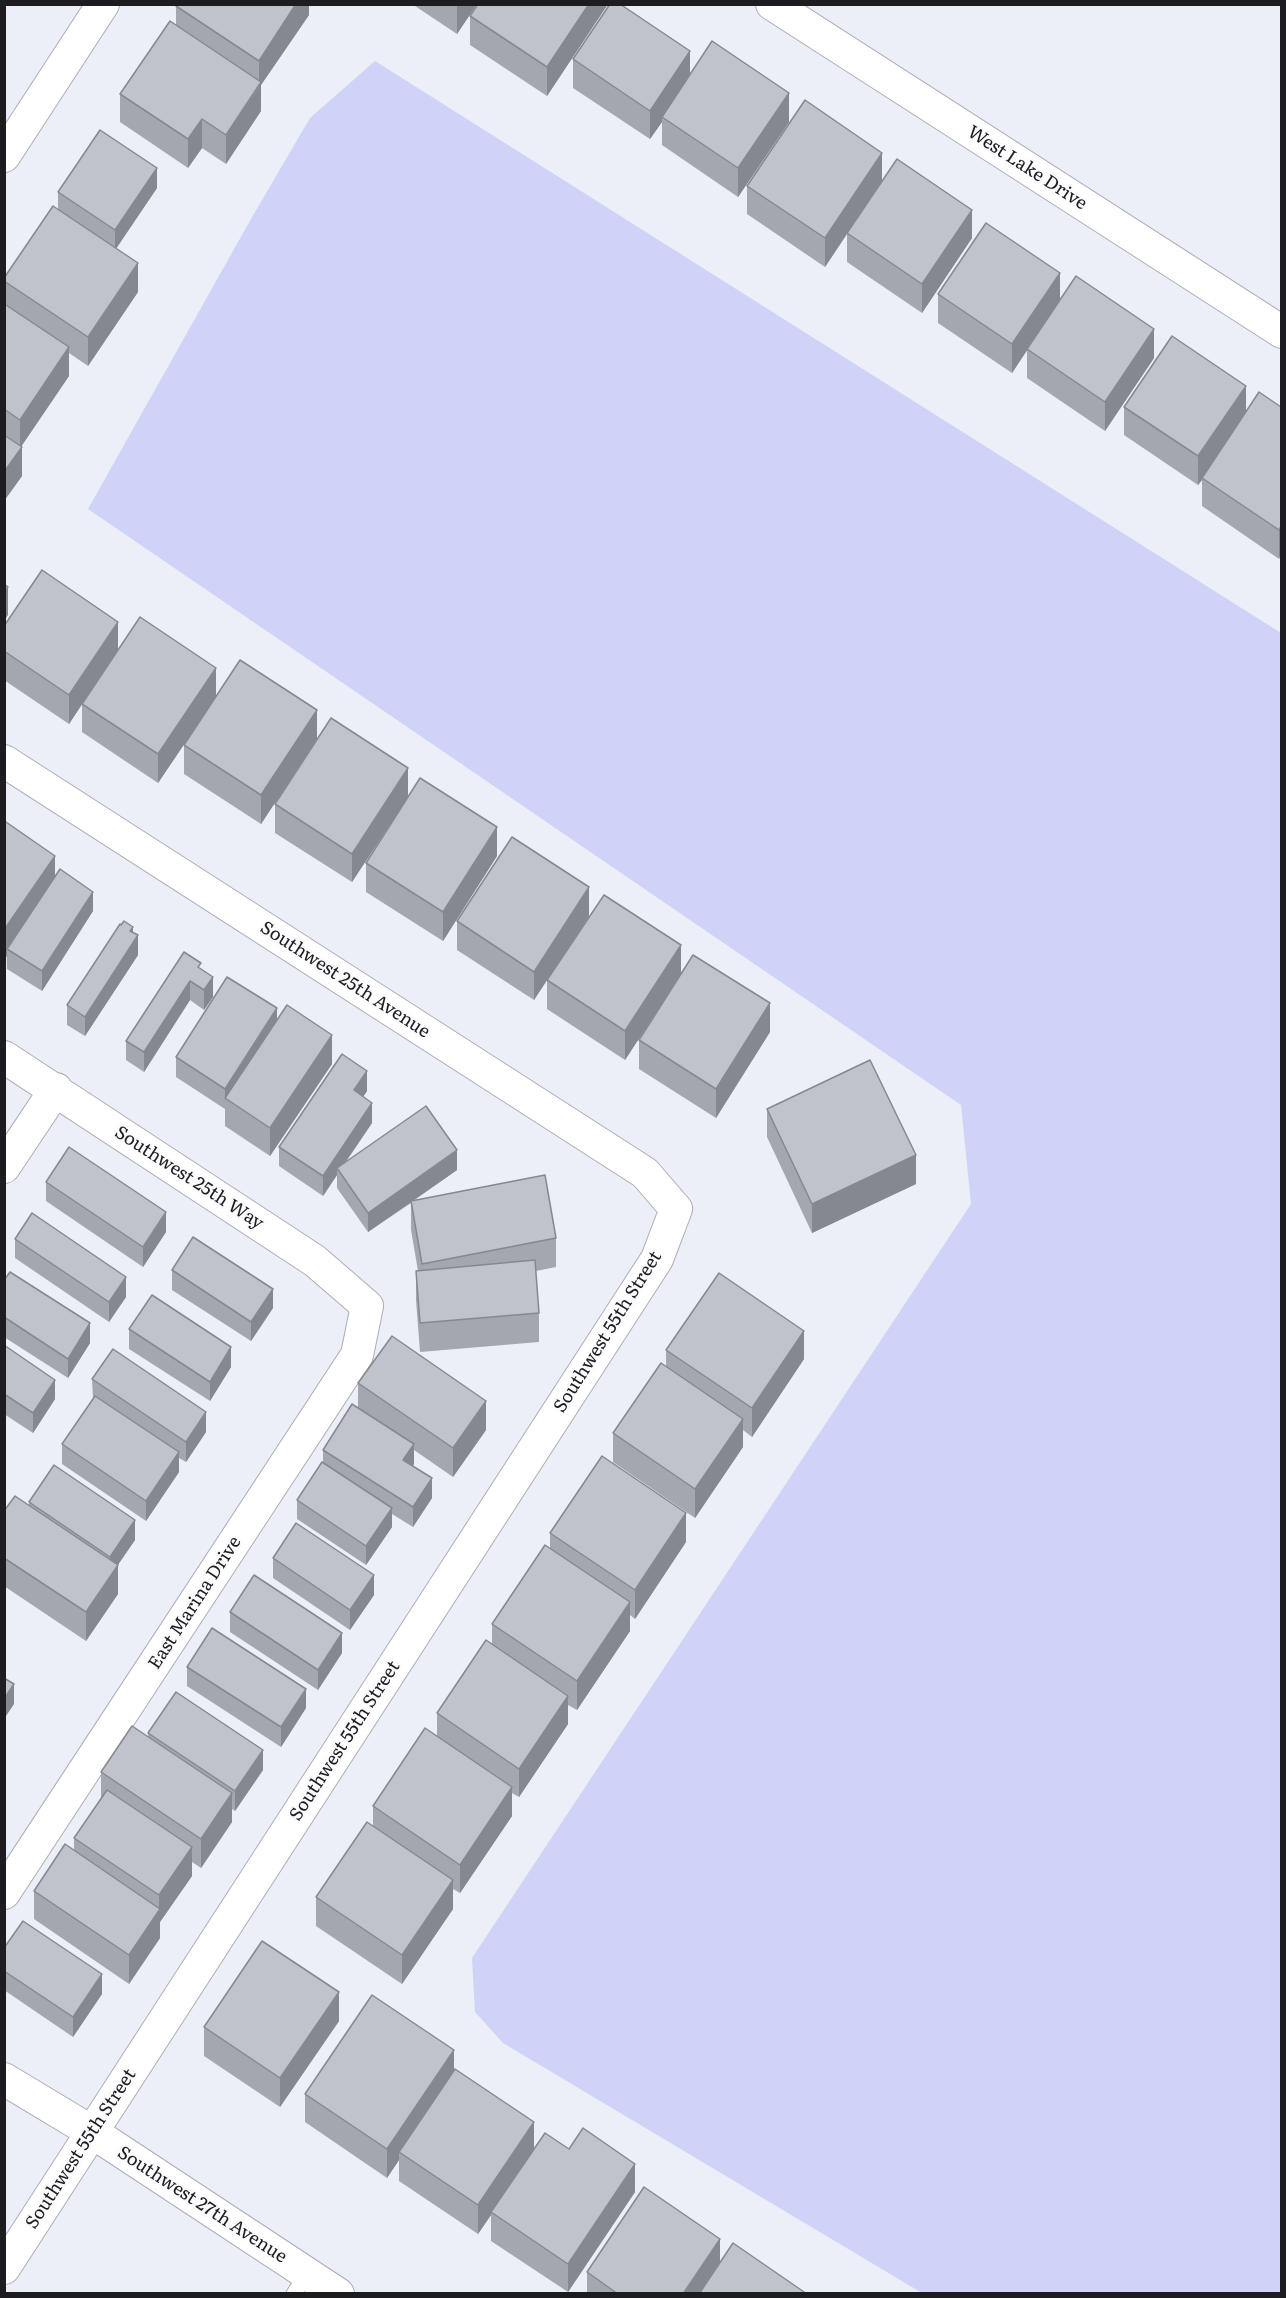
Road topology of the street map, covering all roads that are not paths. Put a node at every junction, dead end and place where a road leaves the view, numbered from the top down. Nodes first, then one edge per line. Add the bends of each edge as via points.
1 (103, 4) edge
2 (772, 4) edge
3 (4, 156) edge
4 (1281, 332) edge
5 (4, 761) edge
6 (4, 1057) edge
7 (56, 1089) junction
8 (4, 1167) edge
9 (676, 1209) joint
10 (367, 1306) joint
11 (4, 1893) edge
12 (4, 2079) edge
13 (92, 2132) junction
14 (4, 2268) edge
15 (300, 2283) edge
16 (338, 2294) edge

1 - 3 street
2 - 4 street, West Lake Drive
5 - 9 street, Southwest 25th Avenue via 645,1173
6 - 7 street, Southwest 25th Way
7 - 8 street
7 - 10 street, Southwest 25th Way via 315,1261
9 - 13 street, Southwest 55th Street via 657,1259
10 - 11 street, East Marina Drive via 357,1355
12 - 13 street, Southwest 27th Avenue
13 - 14 street, Southwest 55th Street
13 - 15 street, Southwest 27th Avenue
15 - 16 street, Southwest 27th Avenue

